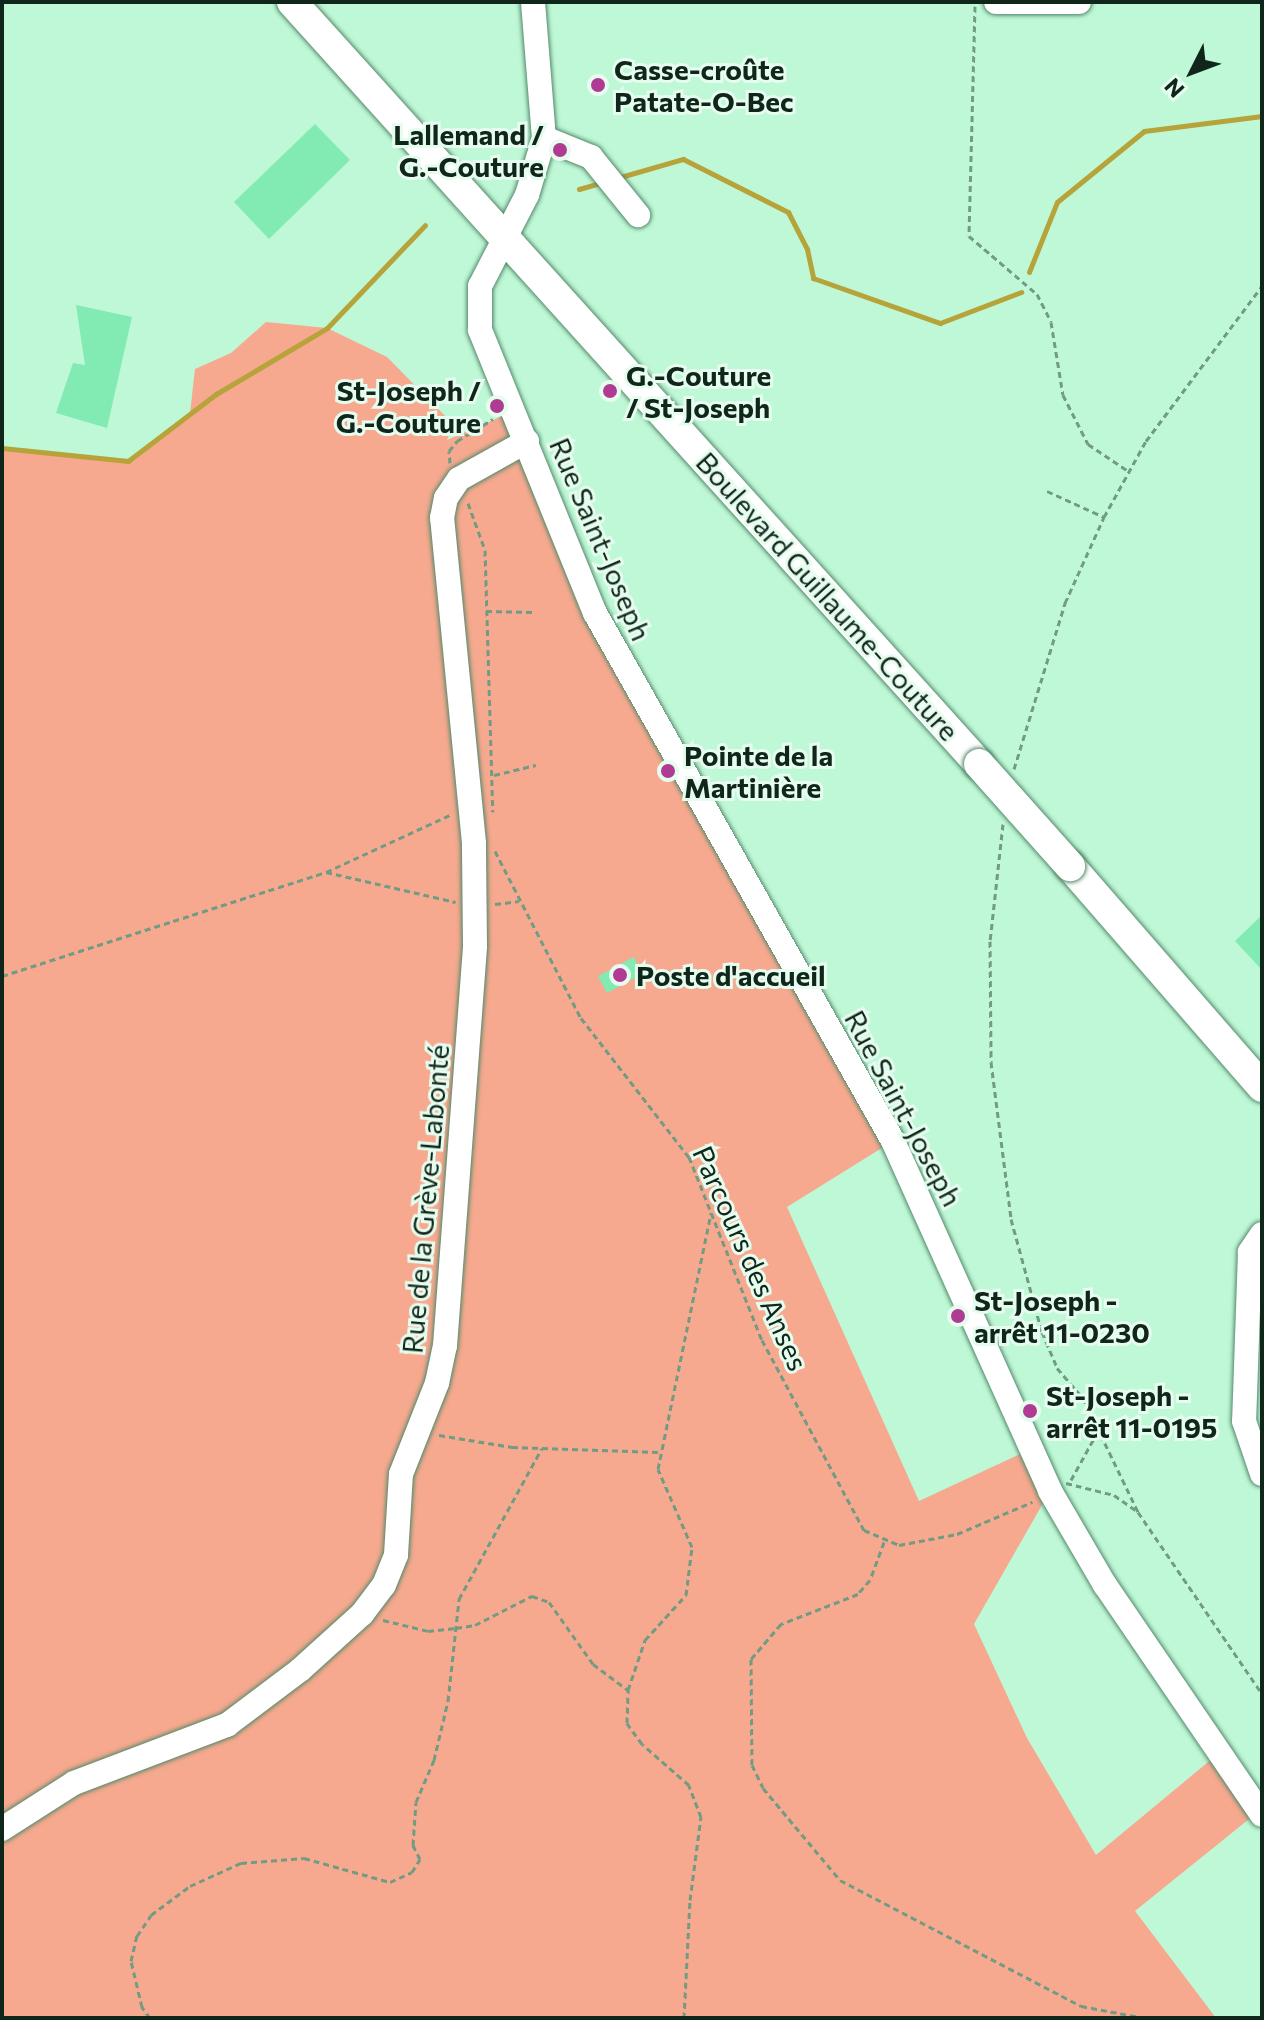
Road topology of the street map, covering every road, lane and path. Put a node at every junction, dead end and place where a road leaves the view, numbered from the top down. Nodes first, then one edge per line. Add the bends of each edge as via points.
1 (292, 2) edge
2 (533, 2) edge
3 (975, 2) edge
4 (996, 2) edge
5 (1079, 2) edge
6 (544, 138) junction
7 (638, 215) dead end
8 (505, 237) junction
9 (514, 411) junction
10 (527, 441) junction
11 (1128, 471) dead end
12 (459, 479) junction
13 (1047, 491) dead end
14 (1104, 517) dead end
15 (486, 611) junction
16 (534, 612) dead end
17 (536, 765) dead end
18 (493, 775) junction
19 (470, 805) junction
20 (492, 818) dead end
21 (494, 842) dead end
22 (326, 872) junction
23 (519, 901) junction
24 (476, 906) junction
25 (2, 976) edge
26 (1262, 1087) edge
27 (711, 1212) junction
28 (1262, 1234) edge
29 (1098, 1430) dead end
30 (415, 1432) junction
31 (542, 1448) junction
32 (660, 1452) junction
33 (1262, 1474) edge
34 (1042, 1496) dead end
35 (884, 1542) junction
36 (362, 1614) junction
37 (456, 1628) junction
38 (628, 1690) junction
39 (1262, 1694) edge
40 (1262, 1815) edge
41 (2, 1829) edge
42 (150, 2018) edge
43 (684, 2018) edge
44 (1145, 2018) edge

1 - 8 main road, Boulevard Guillaume-Couture
2 - 6 street, Rue Saint-Joseph
3 - 11 path via 969,236 1037,294 1051,322 1063,395 1088,444
4 - 5 street
6 - 7 street via 591,157
6 - 8 street, Rue Saint-Joseph via 535,174
8 - 9 street, Rue Saint-Joseph via 483,277 476,308
8 - 26 main road, Boulevard Guillaume-Couture, bridge
9 - 10 street, Rue Saint-Joseph
9 - 12 path via 471,429 449,451
10 - 12 street
10 - 40 street, Rue Saint-Joseph via 595,613 893,1141 1050,1491 1105,1585
12 - 15 path via 485,550
12 - 19 street, Rue de la Grève-Labonté via 446,498 443,546
13 - 14 path
15 - 16 path
15 - 18 path
17 - 18 path
18 - 20 path
19 - 22 path
19 - 24 street, Rue de la Grève-Labonté
21 - 23 path, Parcours des Anses
22 - 24 path
22 - 25 path
23 - 24 path
23 - 27 path, Parcours des Anses via 581,1018 689,1157
24 - 30 street, Rue de la Grève-Labonté via 445,1346 437,1383
27 - 32 path
27 - 35 path, Parcours des Anses via 762,1340 847,1506 864,1530
28 - 33 street via 1250,1252 1244,1421
29 - 39 path via 1071,1480 1114,1495 1138,1512
30 - 31 path
30 - 36 street, Rue de la Grève-Labonté via 401,1474 396,1555 384,1585
31 - 32 path
31 - 37 path via 478,1557 459,1599
32 - 38 path via 658,1469 692,1547 686,1595 645,1640
34 - 35 path via 957,1534 899,1545
35 - 44 path via 870,1580 858,1594 781,1624 751,1659 752,1765 763,1788 840,1880 1081,2006
36 - 37 path via 428,1631
36 - 41 street, Rue de la Grève-Labonté via 227,1725 74,1783
37 - 38 path via 475,1625 532,1596 549,1602 593,1664
37 - 42 path via 434,1760 416,1802 413,1845 420,1859 412,1872 390,1882 304,1858 241,1863 190,1886 151,1915 137,1936 131,1961
38 - 43 path via 627,1723 642,1744 689,1785 701,1817

